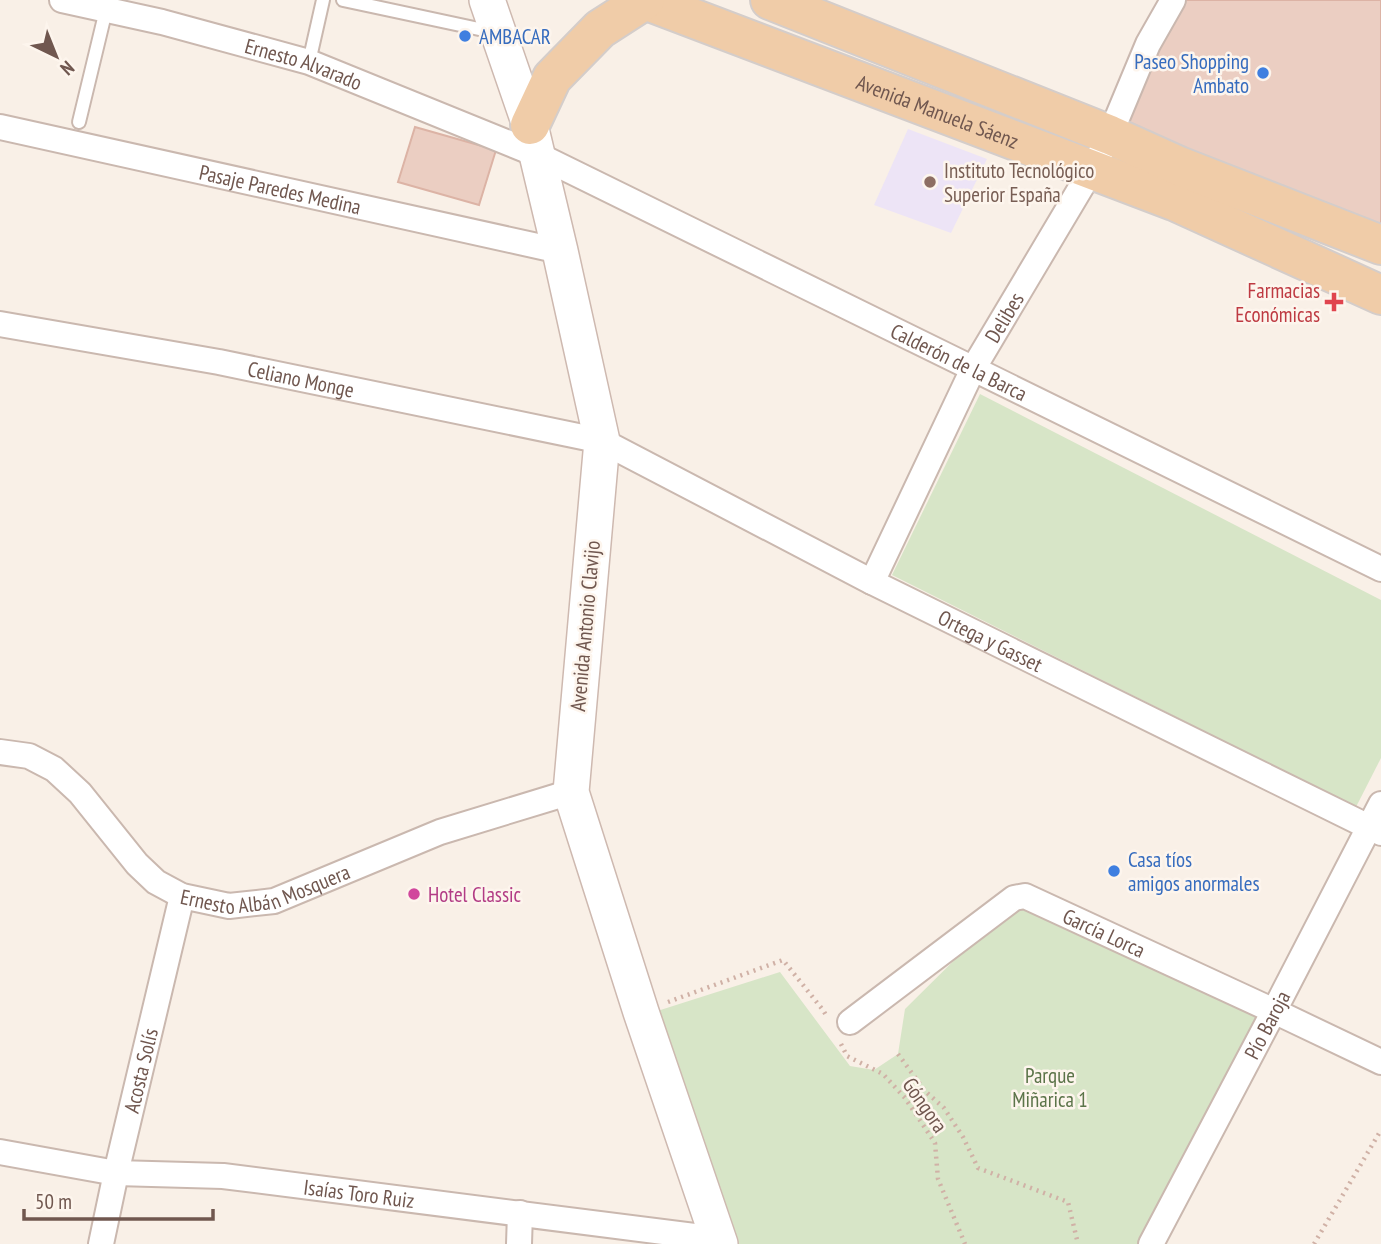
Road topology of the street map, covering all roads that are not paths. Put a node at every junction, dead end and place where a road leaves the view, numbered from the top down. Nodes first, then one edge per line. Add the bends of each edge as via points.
1 (62, 0) edge
2 (323, 0) edge
3 (343, 0) edge
4 (487, 0) edge
5 (645, 0) edge
6 (770, 0) edge
7 (1173, 0) edge
8 (106, 10) junction
9 (498, 33) junction
10 (309, 62) junction
11 (79, 122) dead end
12 (0, 127) edge
13 (1110, 135) junction
14 (534, 140) junction
15 (1092, 169) junction
16 (1381, 245) edge
17 (560, 251) junction
18 (1381, 295) edge
19 (0, 324) edge
20 (973, 369) junction
21 (601, 441) junction
22 (1381, 569) edge
23 (872, 582) junction
24 (0, 752) edge
25 (571, 792) junction
26 (1381, 804) edge
27 (1375, 830) edge
28 (182, 896) junction
29 (1274, 1011) junction
30 (838, 1025) road end
31 (1381, 1062) edge
32 (0, 1152) edge
33 (116, 1173) junction
34 (520, 1213) junction
35 (719, 1241) edge
36 (101, 1244) edge
37 (519, 1244) edge
38 (1151, 1244) edge

1 - 8 street, Ernesto Alvarado
2 - 10 lane
3 - 9 lane
4 - 9 main road, Avenida Antonio Clavijo
5 - 14 main road via 600,29 552,78
5 - 15 main road, Avenida Manuela Sáenz
6 - 13 main road, Avenida Manuela Sáenz
7 - 13 street, Delibes via 1147,44
8 - 10 street, Ernesto Alvarado
8 - 11 lane
9 - 14 main road, Avenida Antonio Clavijo
10 - 14 street, Ernesto Alvarado
12 - 17 street, Pasaje Paredes Medina
13 - 15 street, Delibes
13 - 16 main road, Avenida Manuela Sáenz
14 - 17 main road, Avenida Antonio Clavijo
14 - 20 street, Calderón de la Barca
15 - 18 main road, Avenida Manuela Sáenz
15 - 20 street, Delibes
17 - 21 main road, Avenida Antonio Clavijo
19 - 21 street, Celiano Monge via 219,362
20 - 22 street, Calderón de la Barca
20 - 23 street, Delibes
21 - 23 street, Ortega y Gasset
21 - 25 main road, Avenida Antonio Clavijo
23 - 27 street, Ortega y Gasset
24 - 28 street, Ernesto Albán Mosquera via 29,755 54,769 80,793 137,864 156,882
25 - 28 street, Ernesto Albán Mosquera via 440,832 274,901 229,906
25 - 35 main road, Avenida Antonio Clavijo
26 - 27 street, Pío Baroja
27 - 29 street, Pío Baroja
28 - 33 street, Acosta Solís
29 - 30 street, García Lorca via 1025,896 1014,898
29 - 31 street, García Lorca
29 - 38 street, Pío Baroja
32 - 33 street, Isaías Toro Ruiz
33 - 34 street, Isaías Toro Ruiz via 223,1176
33 - 36 street, Acosta Solís
34 - 35 street, Isaías Toro Ruiz
34 - 37 street

